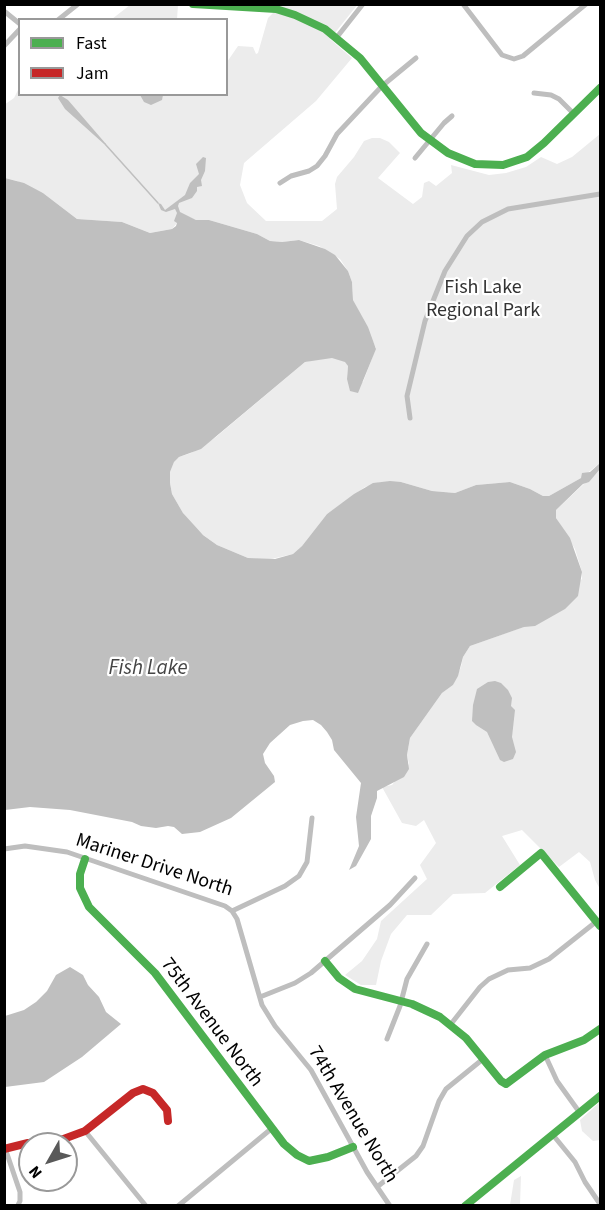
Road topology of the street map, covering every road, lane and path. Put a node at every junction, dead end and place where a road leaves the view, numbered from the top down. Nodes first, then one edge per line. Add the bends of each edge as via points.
1 (78, 4) edge
2 (193, 4) edge
3 (363, 4) edge
4 (463, 4) edge
5 (586, 4) edge
6 (251, 5) edge
7 (4, 11) edge
8 (60, 18) edge
9 (18, 22) edge
10 (18, 31) edge
11 (337, 37) junction
12 (4, 46) edge
13 (416, 58) dead end
14 (382, 86) junction
15 (600, 88) edge
16 (534, 93) dead end
17 (573, 112) junction
18 (452, 116) dead end
19 (429, 140) junction
20 (415, 158) dead end
21 (280, 183) dead end
22 (600, 194) edge
23 (410, 418) dead end
24 (312, 818) dead end
25 (4, 849) edge
26 (85, 859) junction
27 (415, 878) dead end
28 (500, 887) dead end
29 (232, 911) junction
30 (598, 923) edge
31 (427, 944) dead end
32 (325, 961) junction
33 (260, 997) junction
34 (401, 1000) junction
35 (451, 1024) junction
36 (600, 1029) edge
37 (387, 1039) dead end
38 (545, 1055) junction
39 (483, 1059) junction
40 (600, 1096) edge
41 (580, 1113) junction
42 (168, 1121) dead end
43 (271, 1129) junction
44 (85, 1131) junction
45 (553, 1135) junction
46 (353, 1147) junction
47 (5, 1148) edge
48 (377, 1187) junction
49 (600, 1204) edge
50 (18, 1205) edge
51 (146, 1206) edge
52 (178, 1206) edge
53 (390, 1206) edge
54 (465, 1206) edge

1 - 8 street
2 - 6 street
3 - 11 street
4 - 5 street via 502,55 514,59 523,56
6 - 11 street via 295,15
7 - 9 street
10 - 12 street
11 - 14 street
13 - 14 street
14 - 19 street
14 - 21 street via 337,134 317,166
15 - 17 street
16 - 17 street via 551,95
17 - 19 street via 536,150 503,165 475,164
18 - 19 street
19 - 20 street
22 - 23 street via 507,209 482,222 467,236 445,271 425,321 407,396
24 - 29 street, Mariner Drive North via 307,862 299,876
25 - 26 street, Mariner Drive North via 40,847
26 - 29 street, Mariner Drive North
26 - 43 street, 75th Avenue North via 80,888 89,907 155,973
27 - 32 street
28 - 30 street via 541,853
29 - 33 street, 74th Avenue North
30 - 35 street via 549,959 489,979
31 - 34 street via 407,979
32 - 33 street via 295,983
32 - 34 street via 355,989
33 - 46 street, 74th Avenue North via 268,1016 312,1070
34 - 35 street
34 - 37 street
35 - 39 street
36 - 38 street via 584,1040
38 - 39 street via 507,1084
38 - 41 street
39 - 48 street via 446,1089 416,1156
40 - 41 street
41 - 45 street
42 - 44 street via 167,1110 153,1093 143,1089 133,1092
43 - 46 street, 75th Avenue North via 290,1151 309,1161
43 - 52 street
44 - 47 street via 58,1141
44 - 51 street
45 - 49 street
45 - 54 street
46 - 48 street, 74th Avenue North
47 - 50 street via 20,1192
48 - 53 street, 74th Avenue North

